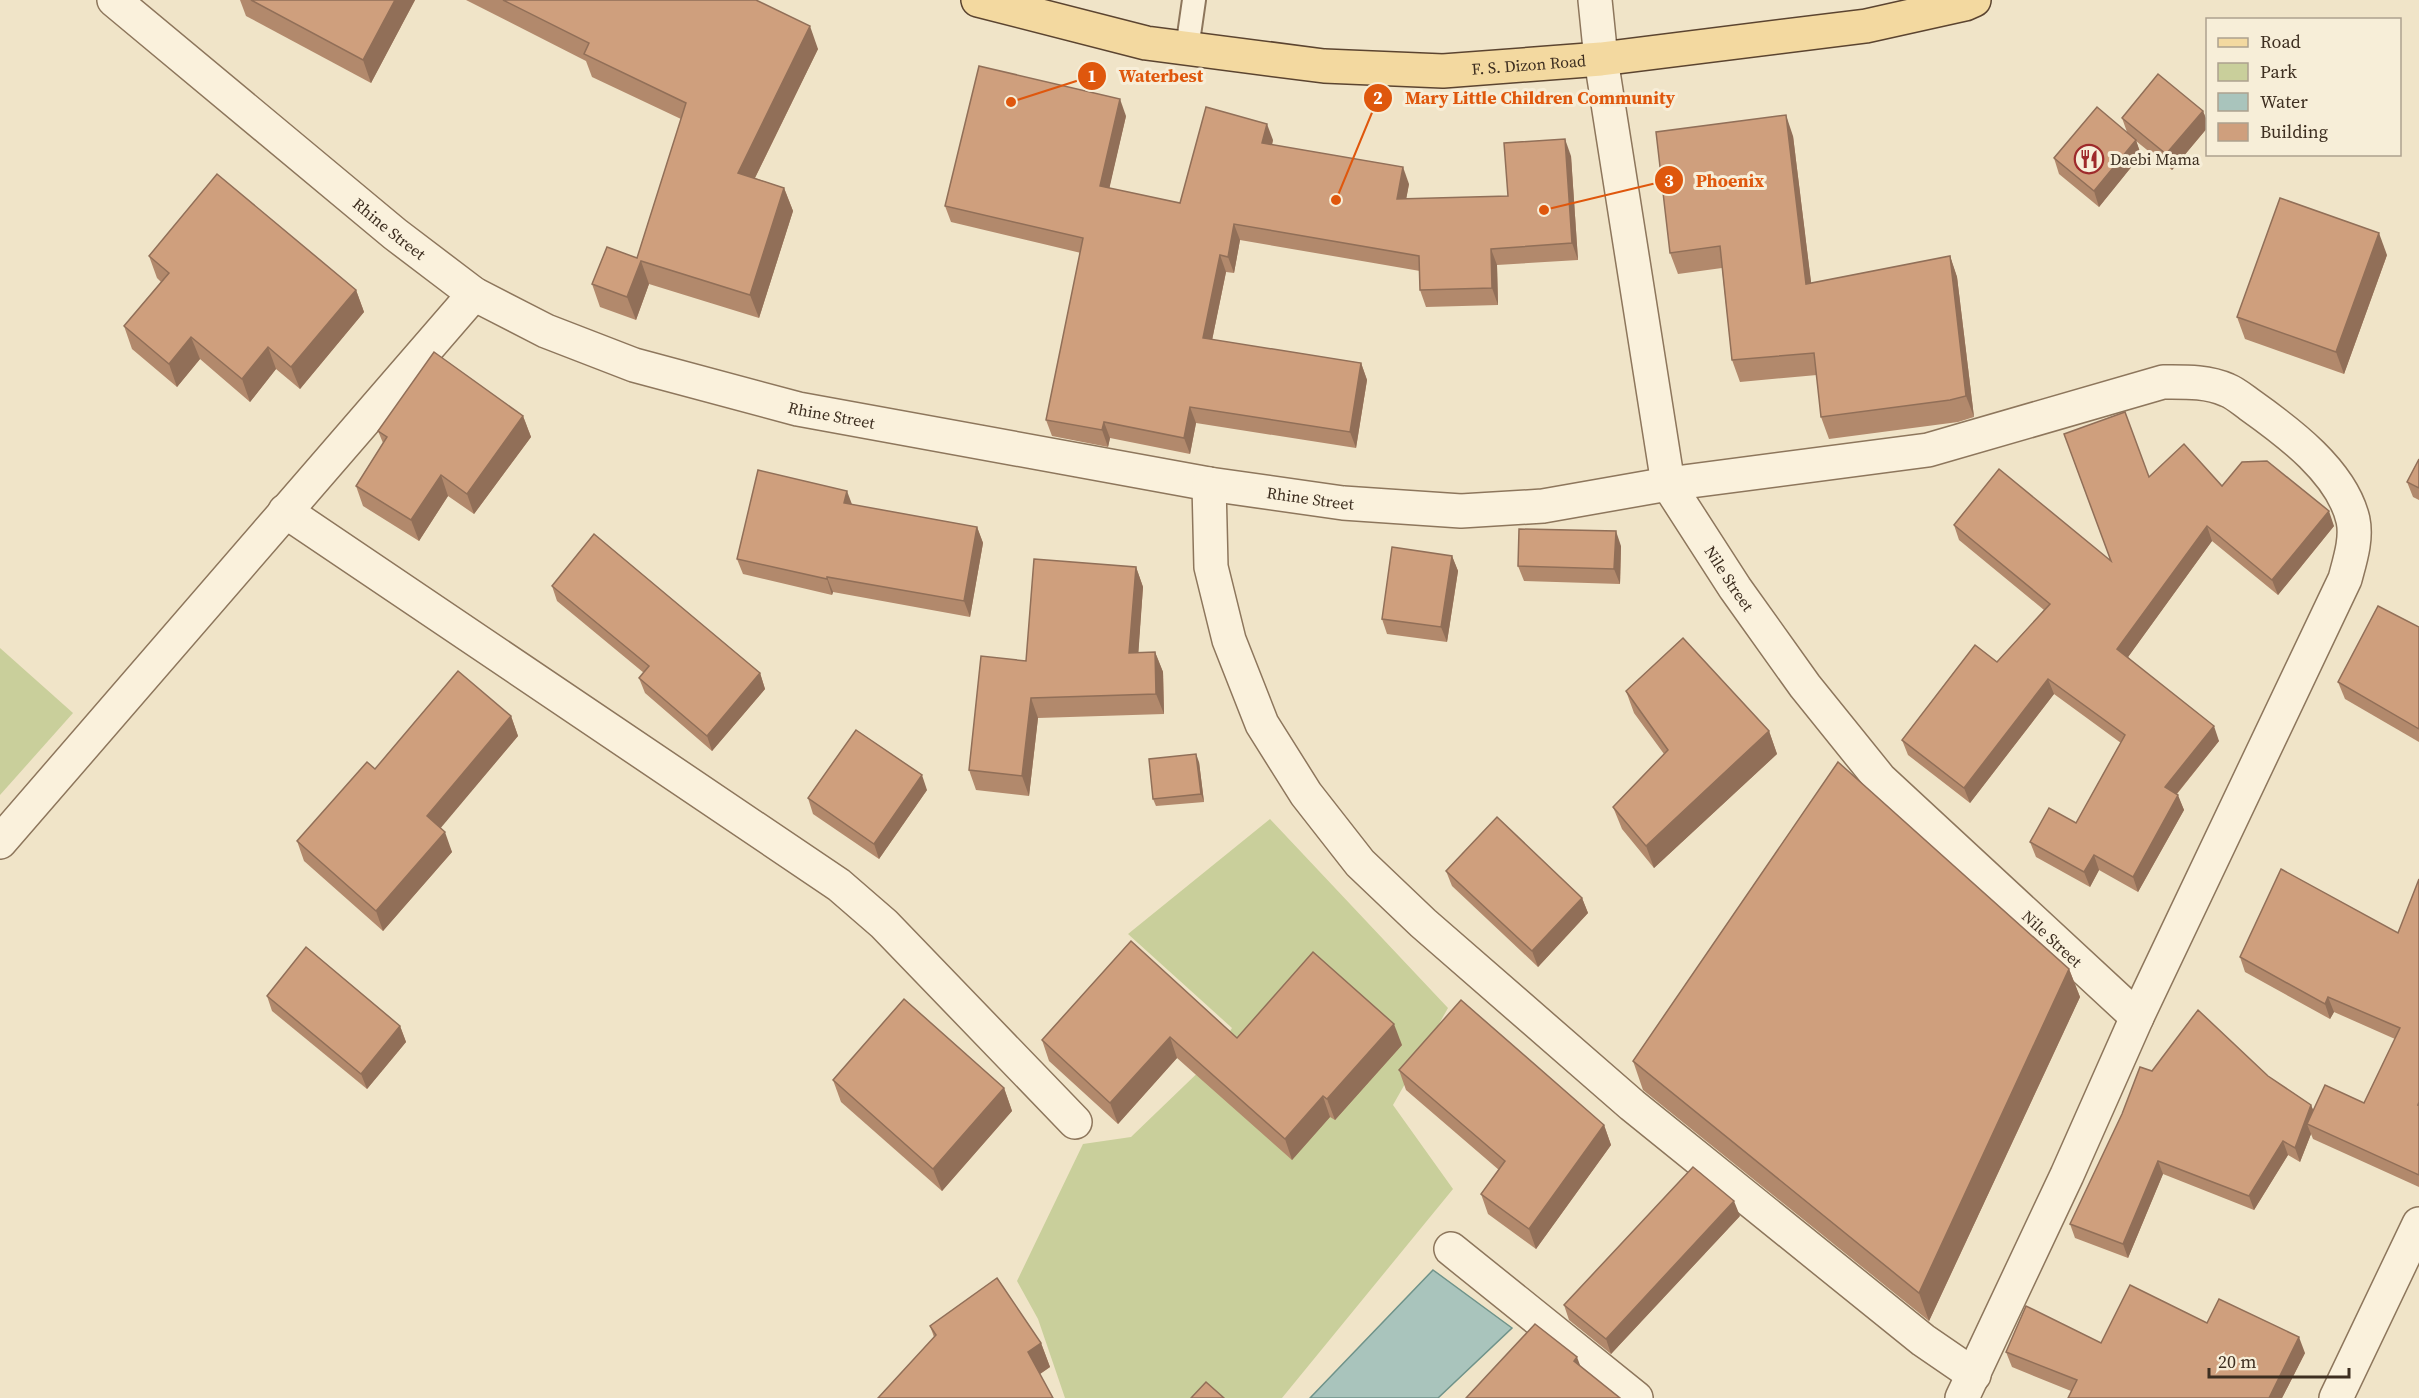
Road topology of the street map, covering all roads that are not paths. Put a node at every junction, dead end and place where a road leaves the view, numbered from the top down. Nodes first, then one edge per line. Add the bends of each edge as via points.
1 (114, 0) edge
2 (978, 0) edge
3 (1194, 0) edge
4 (1595, 0) edge
5 (1974, 0) edge
6 (1187, 49) junction
7 (1601, 59) junction
8 (474, 294) junction
9 (1209, 484) junction
10 (1668, 484) junction
11 (285, 511) junction
12 (0, 842) edge
13 (2137, 1017) junction
14 (1075, 1122) dead end
15 (2419, 1224) edge
16 (1451, 1248) dead end
17 (1968, 1386) edge
18 (1636, 1398) edge
19 (2336, 1398) edge

1 - 8 street, Rhine Street via 395,234
2 - 6 main road, F. S. Dizon Road
3 - 6 lane
4 - 7 street, Nile Street
5 - 7 main road, F. S. Dizon Road via 1866,26
6 - 7 main road, F. S. Dizon Road via 1324,66 1443,71
7 - 10 street, Nile Street
8 - 9 street, Rhine Street via 546,331 634,364 798,409
8 - 11 street
9 - 10 street, Rhine Street via 1343,503 1461,511 1543,506
9 - 17 street via 1211,567 1228,640 1262,724 1306,794 1360,864 1423,924 1632,1105 1923,1340
10 - 13 street, Nile Street via 1741,597 1805,686 1880,779
10 - 13 street, Rhine Street via 1928,450 2163,382 2197,382 2227,390 2310,453 2339,487 2353,520 2354,543 2345,579
11 - 12 street
11 - 14 street via 839,885 884,924
13 - 17 street, Rhine Street
15 - 19 street
16 - 18 street

